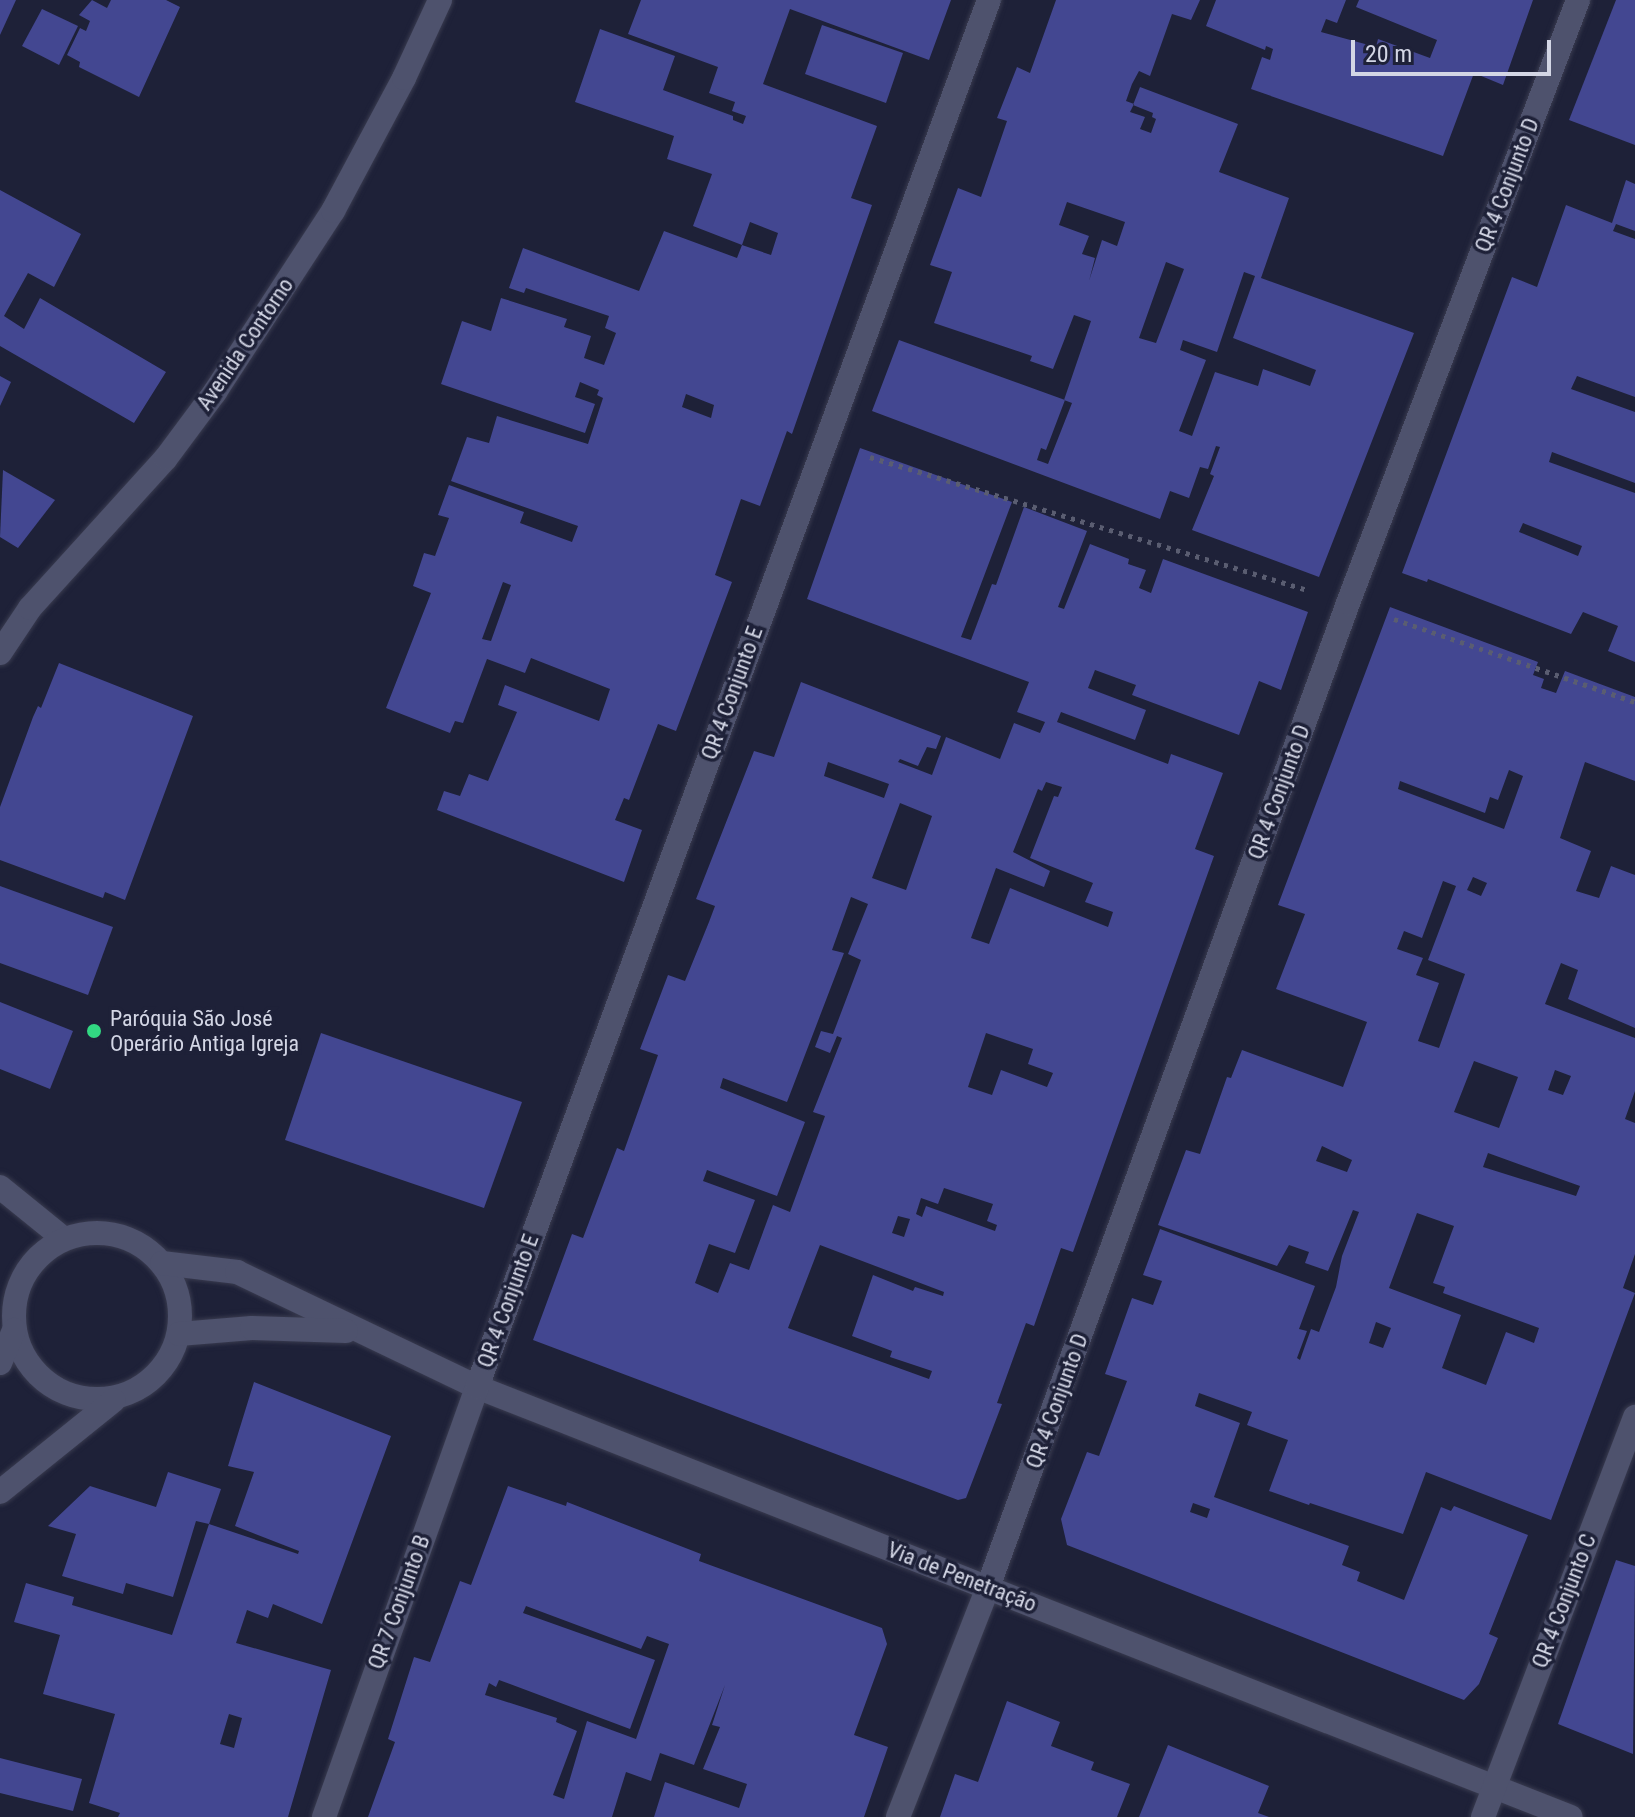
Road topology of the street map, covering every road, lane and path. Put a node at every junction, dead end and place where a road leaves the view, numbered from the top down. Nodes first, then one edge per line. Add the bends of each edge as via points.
1 (440, 0) edge
2 (989, 0) edge
3 (1578, 0) edge
4 (825, 444) junction
5 (1348, 603) junction
6 (0, 653) edge
7 (1635, 702) edge
8 (0, 1187) edge
9 (63, 1238) junction
10 (162, 1263) junction
11 (14, 1330) junction
12 (356, 1331) junction
13 (179, 1334) junction
14 (0, 1363) edge
15 (477, 1387) junction
16 (114, 1400) junction
17 (1635, 1417) edge
18 (0, 1492) edge
19 (988, 1587) junction
20 (1494, 1786) junction
21 (324, 1817) edge
22 (898, 1817) edge
23 (1483, 1817) edge
24 (1571, 1817) edge

1 - 6 street, Avenida Contorno via 333,211 215,392 166,458 30,608
2 - 4 street, QR 4 Conjunto E
3 - 5 street, QR 4 Conjunto D
4 - 5 path
4 - 15 street, QR 4 Conjunto E
5 - 7 path
5 - 19 street, QR 4 Conjunto D
8 - 9 street
9 - 10 street via 111,1234 134,1240
9 - 11 street via 33,1259 27,1270 16,1292
10 - 12 street, Via de Penetração via 237,1272
10 - 13 street via 179,1297
11 - 14 street
11 - 16 street via 32,1370 69,1396
12 - 13 street, Via de Penetração via 252,1328
12 - 15 street, Via de Penetração
13 - 16 street via 166,1364 143,1387
15 - 19 street, Via de Penetração
15 - 21 street, QR 7 Conjunto B
16 - 18 street
17 - 20 street, QR 4 Conjunto C
19 - 20 street, Via de Penetração
19 - 22 street
20 - 23 street, QR 4 Conjunto C
20 - 24 street, Via de Penetração

